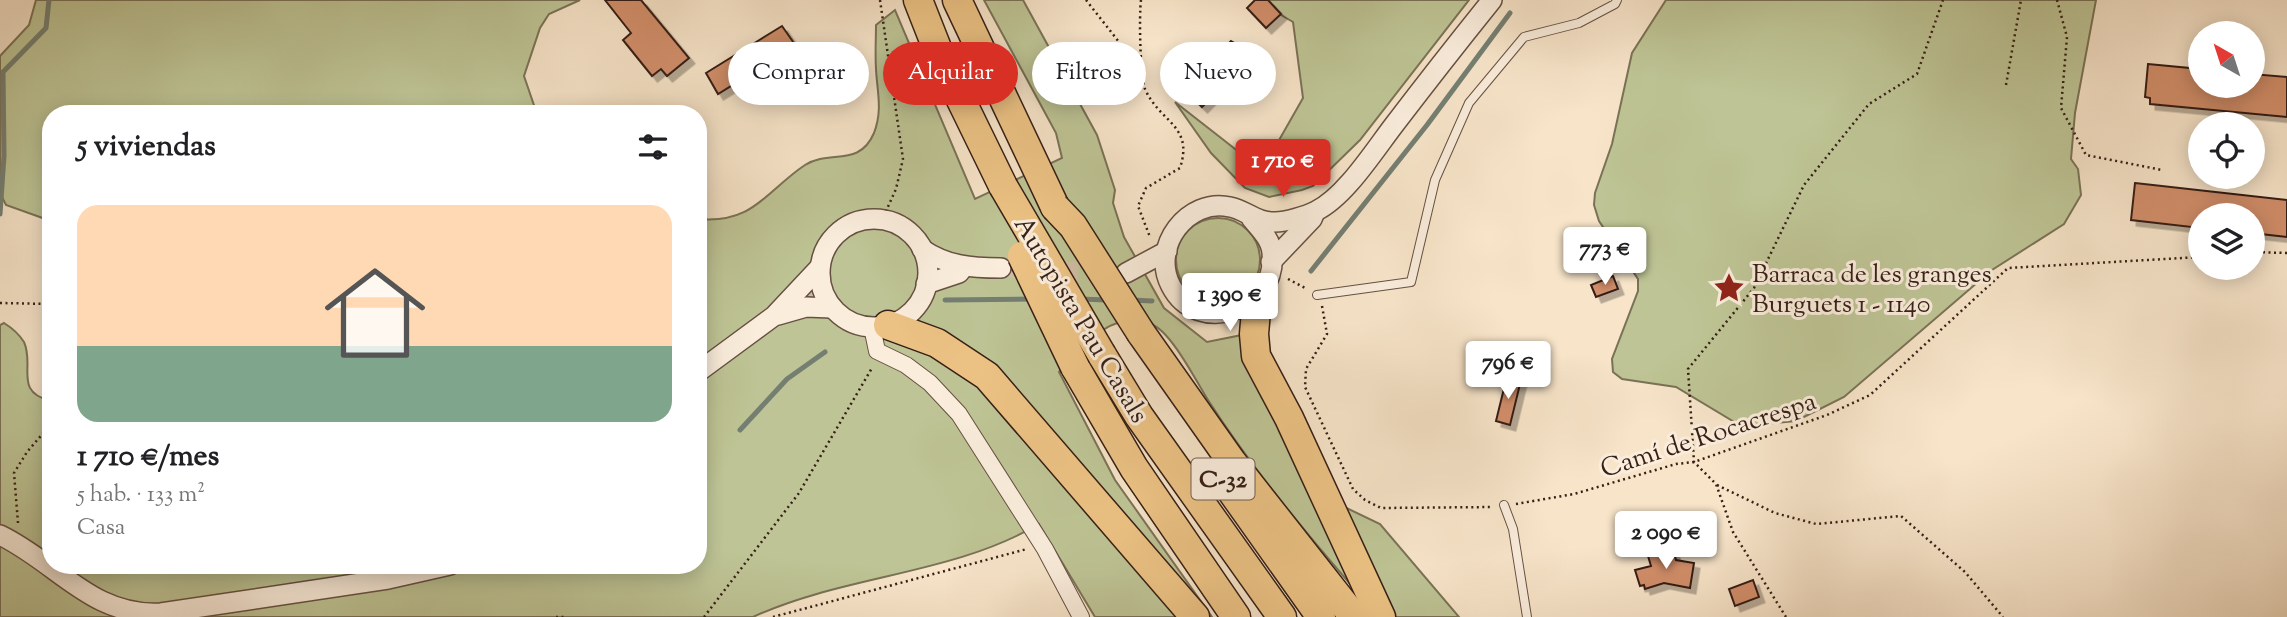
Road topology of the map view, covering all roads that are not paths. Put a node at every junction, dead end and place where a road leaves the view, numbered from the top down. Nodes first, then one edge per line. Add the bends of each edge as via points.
1 (918, 0) edge
2 (957, 0) edge
3 (1492, 0) edge
4 (1617, 0) edge
5 (996, 188) junction
6 (1315, 212) junction
7 (1251, 218) junction
8 (1167, 247) junction
9 (922, 249) junction
10 (1271, 262) junction
11 (820, 267) junction
12 (963, 268) junction
13 (1001, 268) tunnel mouth
14 (1169, 281) junction
15 (926, 284) junction
16 (1317, 295) dead end
17 (1257, 299) junction
18 (832, 308) junction
19 (774, 316) junction
20 (880, 326) junction
21 (1135, 336) junction
22 (707, 365) edge
23 (1504, 505) road end
24 (8, 540) edge
25 (42, 563) edge
26 (59, 574) edge
27 (410, 574) edge
28 (1081, 617) edge
29 (1195, 617) edge
30 (1236, 617) edge
31 (1282, 617) edge
32 (1321, 617) edge
33 (1354, 617) edge
34 (1381, 617) edge
35 (1527, 617) edge

1 - 5 highway, Autopista Pau Casals / C-32
2 - 21 highway, Autopista Pau Casals / C-32, bridge via 1055,207
3 - 6 street via 1336,197
4 - 16 lane via 1579,23 1524,37 1469,103 1435,180 1411,282
5 - 30 highway, bridge via 1075,367 1134,468
5 - 31 highway, Autopista Pau Casals / C-32, bridge via 1139,416
6 - 7 street via 1274,222
6 - 10 street
7 - 8 street via 1231,207 1207,208 1182,222
7 - 10 street via 1267,239
8 - 14 street
8 - 14 street via 1126,273
9 - 11 street via 905,229 882,220 853,223 831,241
9 - 12 street via 937,260
9 - 15 street
10 - 17 street
11 - 18 street via 821,285
11 - 19 street
12 - 13 street
12 - 15 street
14 - 17 street via 1186,302 1206,313 1227,314
15 - 20 street via 919,302 906,316
17 - 34 highway via 1256,356
18 - 19 street via 806,307
18 - 20 street via 844,318
19 - 22 street
20 - 28 street via 877,351 906,365 945,397 1043,545
20 - 29 highway via 937,343 987,376
21 - 32 highway, Autopista Pau Casals / C-32 via 1170,404
21 - 33 highway
23 - 35 lane via 1513,529
24 - 25 street
26 - 27 street via 106,605 146,614

